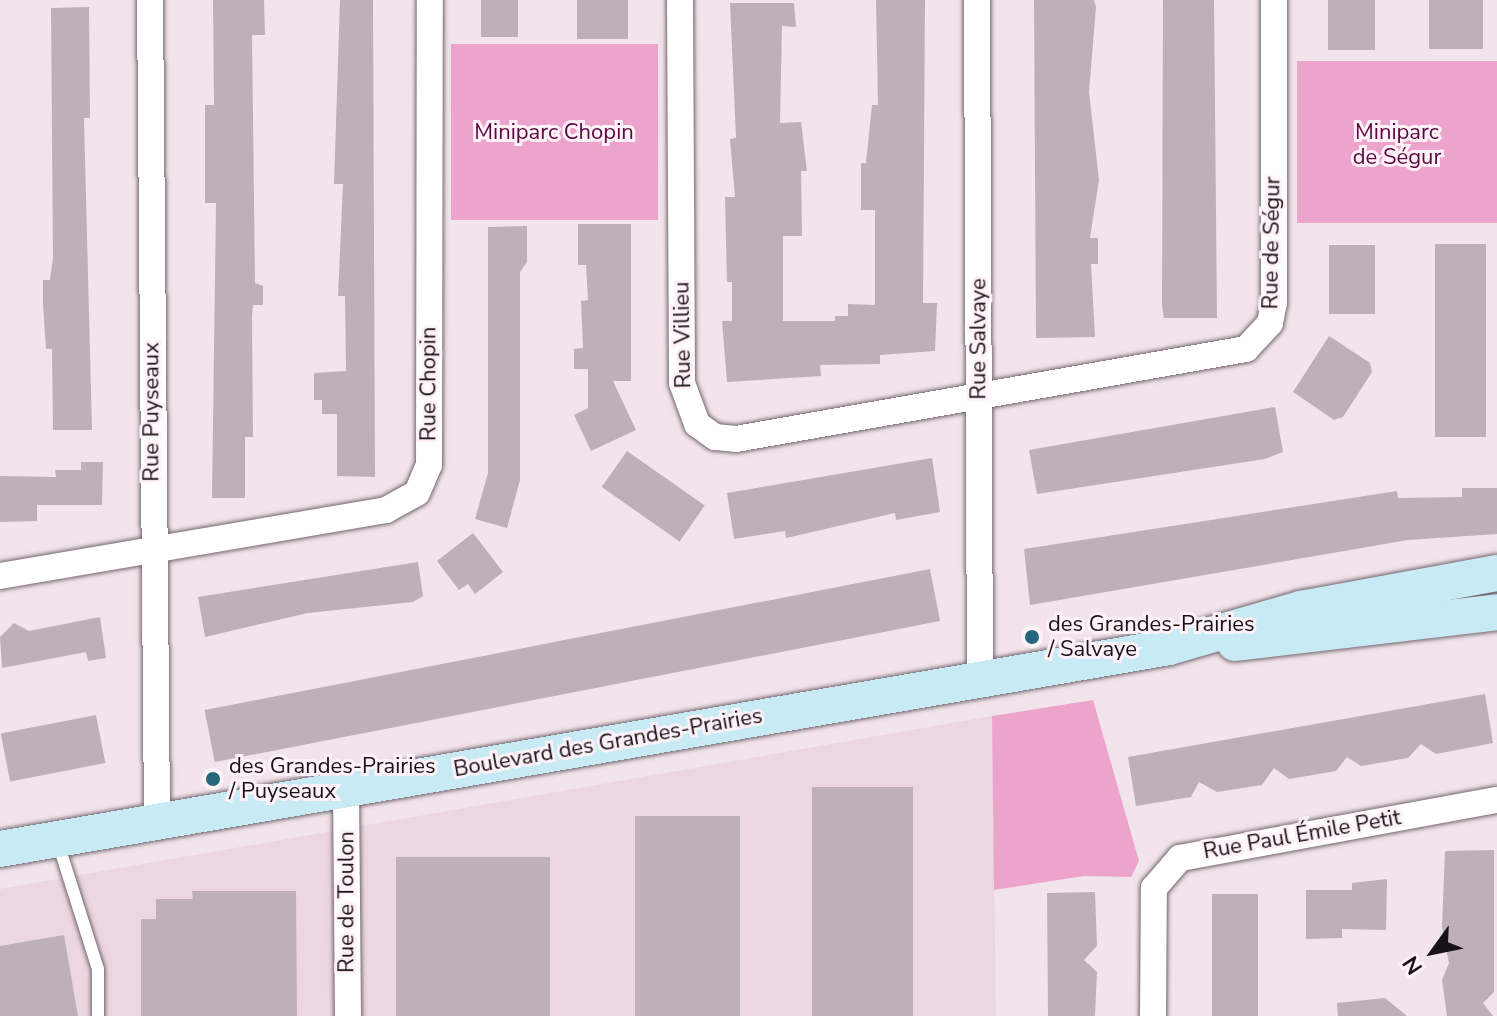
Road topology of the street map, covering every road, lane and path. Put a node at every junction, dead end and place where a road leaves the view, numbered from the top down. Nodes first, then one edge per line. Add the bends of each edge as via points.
1 (150, 0) edge
2 (430, 0) edge
3 (680, 0) edge
4 (977, 0) edge
5 (1274, 0) edge
6 (979, 398) junction
7 (152, 550) junction
8 (1497, 573) edge
9 (0, 576) edge
10 (1497, 612) edge
11 (1169, 647) junction
12 (980, 679) junction
13 (346, 788) junction
14 (1497, 800) edge
15 (157, 823) junction
16 (57, 840) junction
17 (0, 849) edge
18 (98, 1016) edge
19 (348, 1016) edge
20 (1153, 1016) edge

1 - 7 street, Rue Puyseaux
2 - 7 street, Rue Chopin via 426,479 404,504 386,510
3 - 6 street, Rue Villieu via 682,383 697,424 715,437 736,439
4 - 6 street, Rue Salvaye
5 - 6 street, Rue de Ségur via 1274,303 1260,338 1229,356
6 - 12 street, Rue Salvaye
7 - 9 street, Rue Chopin
7 - 15 street, Rue Puyseaux
8 - 11 main road, Boulevard des Grandes-Prairies via 1301,609
10 - 11 main road, Boulevard des Grandes-Prairies via 1303,639
11 - 12 main road, Boulevard des Grandes-Prairies
12 - 13 main road, Boulevard des Grandes-Prairies
13 - 15 main road, Boulevard des Grandes-Prairies
13 - 19 street, Rue de Toulon
14 - 20 street, Rue Paul Émile Petit via 1180,858 1154,888
15 - 16 main road, Boulevard des Grandes-Prairies
16 - 17 main road, Boulevard des Grandes-Prairies
16 - 18 lane via 98,969

